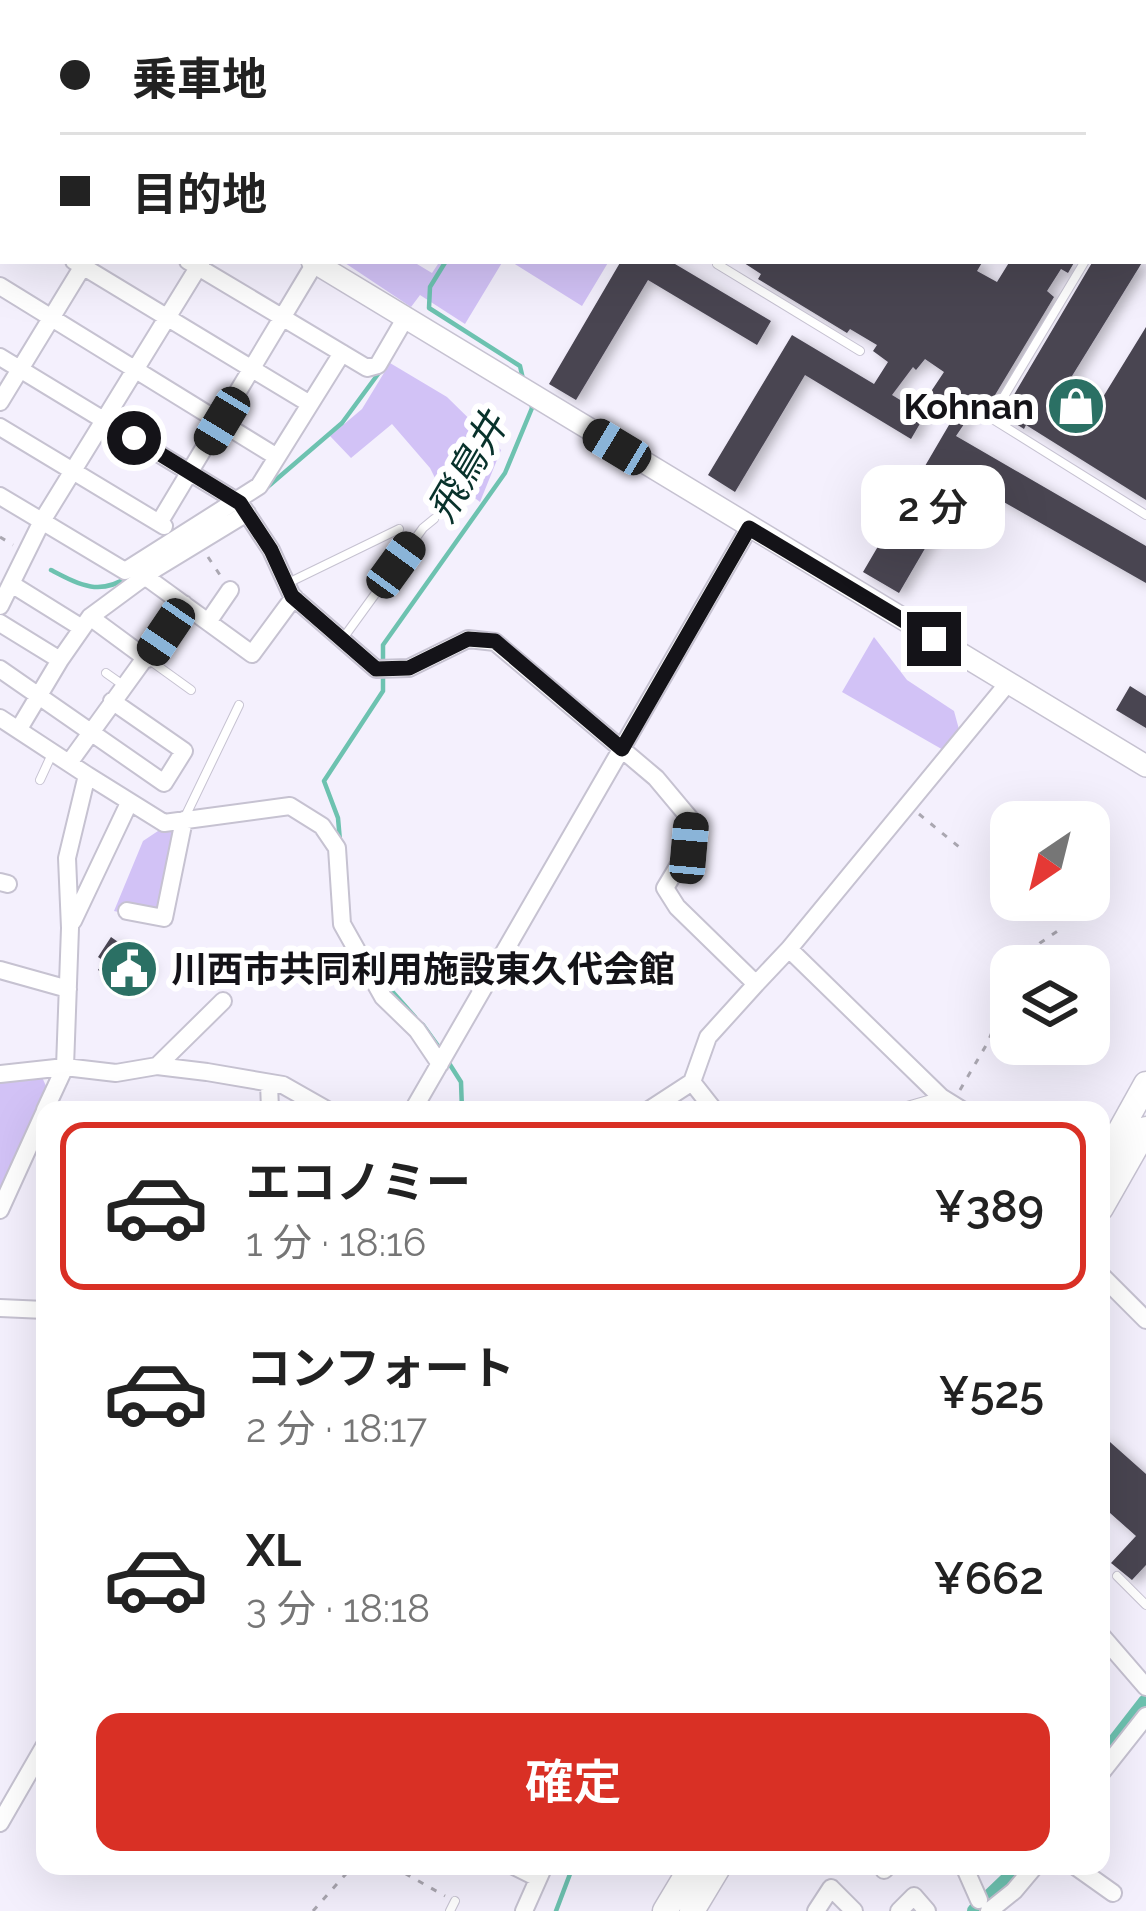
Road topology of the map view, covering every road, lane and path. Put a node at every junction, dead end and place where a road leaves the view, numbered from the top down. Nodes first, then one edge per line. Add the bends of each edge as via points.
1 (80, 264) edge
2 (83, 264) edge
3 (195, 264) edge
4 (198, 264) edge
5 (312, 264) edge
6 (316, 264) edge
7 (717, 264) edge
8 (1083, 264) edge
9 (0, 286) edge
10 (51, 316) junction
11 (167, 316) junction
12 (406, 317) junction
13 (284, 318) junction
14 (860, 351) dead end
15 (342, 353) junction
16 (0, 357) edge
17 (135, 368) junction
18 (20, 369) junction
19 (254, 369) junction
20 (0, 402) edge
21 (310, 404) junction
22 (106, 420) junction
23 (222, 421) junction
24 (0, 427) edge
25 (277, 457) junction
26 (74, 471) junction
27 (190, 472) junction
28 (0, 496) edge
29 (241, 506) junction
30 (1146, 515) edge
31 (434, 519) dead end
32 (42, 521) junction
33 (159, 523) junction
34 (749, 528) junction
35 (399, 529) dead end
36 (180, 536) junction
37 (199, 543) junction
38 (146, 577) junction
39 (14, 585) junction
40 (230, 590) joint
41 (290, 590) junction
42 (184, 604) junction
43 (0, 606) edge
44 (87, 622) junction
45 (208, 622) junction
46 (0, 623) edge
47 (342, 639) junction
48 (60, 659) junction
49 (147, 659) junction
50 (0, 669) edge
51 (106, 673) dead end
52 (1008, 683) junction
53 (123, 685) junction
54 (191, 690) dead end
55 (41, 695) junction
56 (112, 701) junction
57 (238, 705) dead end
58 (0, 718) edge
59 (20, 728) junction
60 (91, 730) junction
61 (622, 749) junction
62 (53, 751) junction
63 (69, 763) junction
64 (1146, 766) edge
65 (87, 775) junction
66 (40, 780) dead end
67 (129, 802) junction
68 (908, 805) junction
69 (184, 820) junction
70 (964, 851) dead end
71 (128, 911) dead end
72 (70, 928) junction
73 (1062, 928) dead end
74 (1038, 945) edge
75 (789, 949) junction
76 (0, 970) edge
77 (756, 984) junction
78 (68, 988) junction
79 (223, 1001) dead end
80 (990, 1037) edge
81 (440, 1064) junction
82 (158, 1066) junction
83 (65, 1067) junction
84 (0, 1074) edge
85 (692, 1082) junction
86 (269, 1083) junction
87 (1146, 1084) edge
88 (49, 1101) edge
89 (270, 1101) edge
90 (311, 1101) edge
91 (418, 1101) edge
92 (663, 1101) edge
93 (707, 1101) edge
94 (950, 1101) edge
95 (953, 1101) edge
96 (1146, 1129) edge
97 (36, 1130) edge
98 (1110, 1149) edge
99 (1110, 1192) edge
100 (0, 1210) edge
101 (1110, 1283) edge
102 (0, 1308) edge
103 (36, 1310) edge
104 (1143, 1311) edge
105 (1117, 1576) dead end
106 (1146, 1605) edge
107 (1110, 1645) edge
108 (1146, 1687) edge
109 (1146, 1716) edge
110 (36, 1761) edge
111 (1110, 1762) edge
112 (0, 1823) edge
113 (345, 1875) edge
114 (406, 1875) edge
115 (540, 1875) edge
116 (687, 1875) edge
117 (714, 1875) edge
118 (968, 1875) edge
119 (1025, 1875) edge
120 (1088, 1875) edge
121 (1113, 1893) dead end
122 (452, 1906) edge
123 (699, 1908) edge
124 (985, 1909) edge
125 (313, 1911) edge
126 (524, 1911) edge
127 (665, 1911) edge
128 (816, 1911) edge
129 (854, 1911) edge
130 (898, 1911) edge
131 (927, 1911) edge

1 - 10 street
2 - 11 street
3 - 11 street
4 - 13 street
5 - 13 street
6 - 12 street
7 - 14 lane
8 - 30 lane via 992,418
9 - 10 street
10 - 17 street
10 - 18 street
11 - 17 street
11 - 19 street
12 - 15 street via 378,364 367,368
12 - 34 street
13 - 15 street
13 - 19 street
15 - 21 street
16 - 18 street
17 - 22 street
17 - 23 street
18 - 20 street
18 - 22 street
19 - 21 street
19 - 23 street
21 - 25 street
22 - 26 street
22 - 27 street
23 - 25 street
23 - 27 street
24 - 26 street
25 - 29 street
26 - 32 street
26 - 33 street
27 - 29 street
27 - 33 street
28 - 32 street
29 - 36 street
29 - 37 street
29 - 41 street
31 - 47 lane
32 - 36 street via 125,571
32 - 39 street
33 - 36 street
34 - 52 street
34 - 61 street
35 - 41 lane
37 - 38 street
37 - 40 path
38 - 42 street
38 - 44 street
39 - 43 street
39 - 44 street
40 - 45 street
41 - 45 street via 252,654
41 - 47 street
42 - 45 street
42 - 49 street
44 - 48 street
44 - 49 street
46 - 48 street
47 - 61 street via 376,669 409,668 468,639 495,641
48 - 55 street
49 - 53 street
49 - 54 lane
50 - 55 street
51 - 53 lane
52 - 64 street
52 - 68 street
53 - 56 street
55 - 59 street
55 - 60 street
56 - 60 street
56 - 60 street via 186,748 164,782
57 - 69 lane
58 - 59 street
59 - 62 street
60 - 63 street
61 - 77 street via 692,820 689,848 665,888
61 - 81 street
62 - 63 street
62 - 66 lane
63 - 65 street
65 - 67 street
65 - 72 street via 68,858
67 - 69 street via 164,823
67 - 72 street
68 - 70 path
68 - 75 street
69 - 71 street via 164,919
69 - 81 street via 290,806 322,826 337,848 342,924 382,997
72 - 78 street
73 - 74 path
75 - 77 street
75 - 94 street
76 - 78 street
77 - 85 street via 708,1037
78 - 83 street
79 - 82 street
80 - 95 path
81 - 91 street
82 - 83 street via 116,1073
82 - 86 street
83 - 84 street
83 - 88 street
85 - 92 street
85 - 93 street
86 - 89 street
86 - 90 street
87 - 98 main road
96 - 99 main road
97 - 100 street
101 - 104 street
102 - 103 street
105 - 106 lane
107 - 108 street
109 - 111 street
110 - 112 street
113 - 125 path
114 - 122 path
115 - 126 street
116 - 127 main road
117 - 123 main road
118 - 124 street
119 - 124 street
120 - 121 street
128 - 129 street via 831,1888
130 - 131 street via 914,1895

